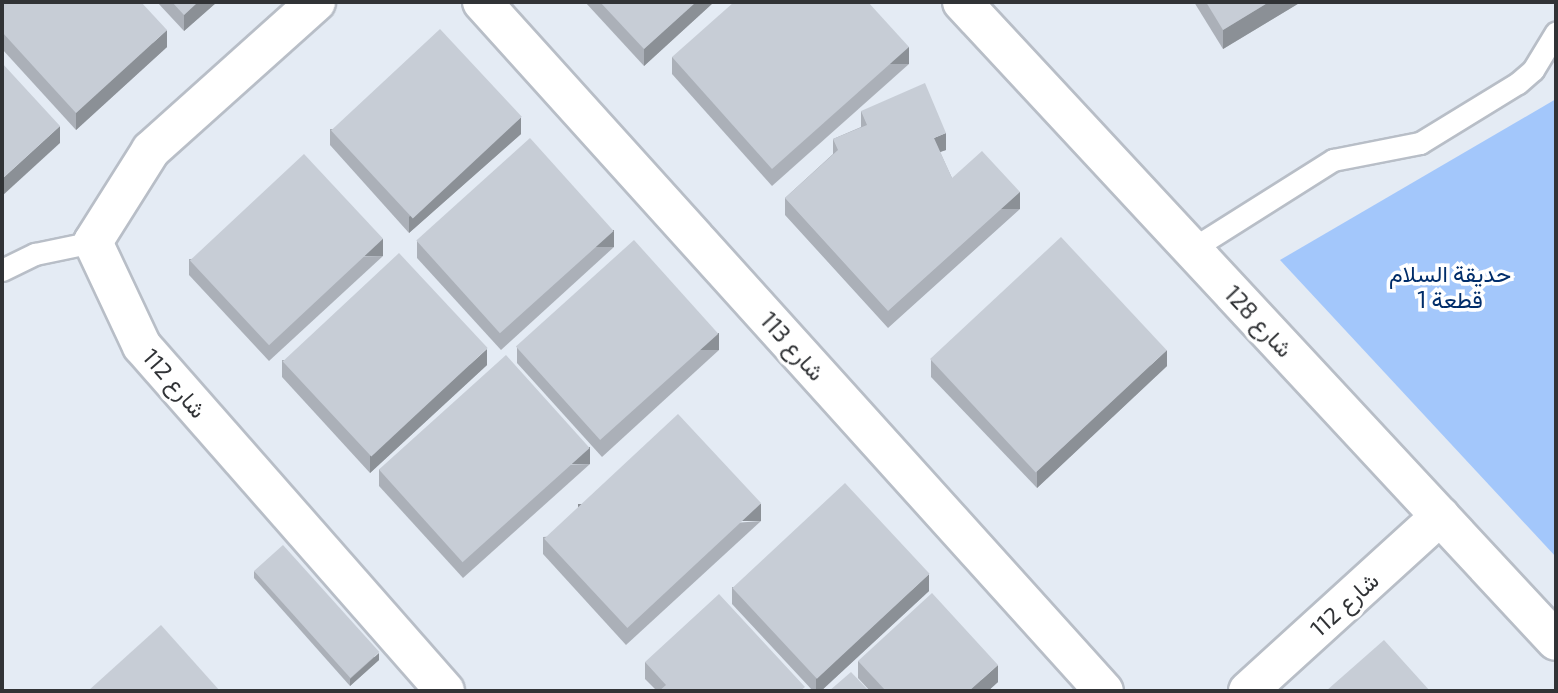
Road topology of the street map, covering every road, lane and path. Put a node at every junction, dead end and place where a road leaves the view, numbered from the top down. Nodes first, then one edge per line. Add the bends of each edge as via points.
1 (316, 2) edge
2 (482, 2) edge
3 (962, 2) edge
4 (1556, 32) edge
5 (93, 242) junction
6 (1192, 249) junction
7 (2, 270) edge
8 (1440, 516) junction
9 (1556, 641) edge
10 (445, 691) edge
11 (1104, 691) edge
12 (1248, 691) edge

1 - 5 street via 151,150
2 - 11 street, شارع 113
3 - 6 street, شارع 128
4 - 6 lane via 1533,70 1518,83 1431,136 1391,151 1361,152 1333,160
5 - 7 lane via 35,254
5 - 10 street, شارع 112 via 142,346
6 - 8 street, شارع 128
8 - 9 street, شارع 128
8 - 12 street, شارع 112

